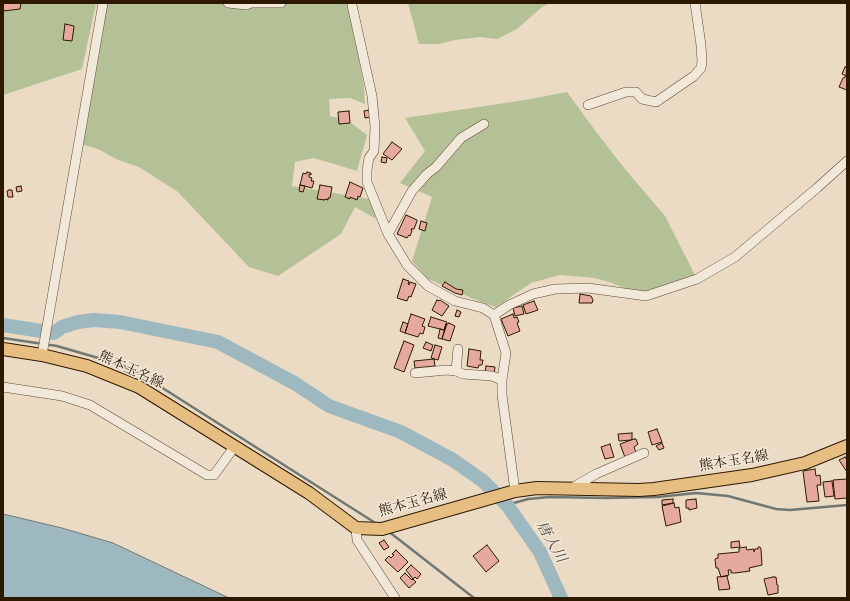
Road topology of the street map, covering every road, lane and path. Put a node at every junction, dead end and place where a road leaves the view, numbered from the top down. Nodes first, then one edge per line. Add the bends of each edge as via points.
1 (103, 3) edge
2 (228, 3) edge
3 (281, 3) edge
4 (695, 3) edge
5 (352, 5) dead end
6 (588, 105) dead end
7 (484, 124) dead end
8 (847, 161) edge
9 (388, 234) junction
10 (494, 315) junction
11 (43, 348) junction
12 (3, 349) edge
13 (458, 349) dead end
14 (456, 371) junction
15 (415, 373) dead end
16 (502, 380) junction
17 (3, 387) edge
18 (235, 446) junction
19 (846, 448) edge
20 (644, 453) dead end
21 (572, 488) junction
22 (512, 492) junction
23 (356, 528) junction
24 (395, 598) edge

1 - 11 street
2 - 3 street
4 - 6 street via 702,62 701,68 694,76 656,102 642,99 636,92 626,92
5 - 9 street via 372,96 375,122 374,151 369,158 367,182
7 - 9 street via 460,138 412,191
8 - 10 street via 735,257 697,279 646,296 588,288 555,289 533,294
9 - 10 street via 407,265 428,286 455,301 483,308
10 - 16 street via 506,353
11 - 12 main road, 熊本玉名線
11 - 18 main road, 熊本玉名線 via 139,387
13 - 14 street
14 - 15 street
14 - 16 street via 463,374 492,376
16 - 22 street
17 - 18 street via 62,396 90,405 207,475 214,475
18 - 23 main road, 熊本玉名線 via 309,493
19 - 21 main road, 熊本玉名線 via 805,463 752,475 654,489
20 - 21 street via 596,474
21 - 22 main road, 熊本玉名線 via 537,488
22 - 23 main road, 熊本玉名線 via 382,529
23 - 24 street via 357,540

